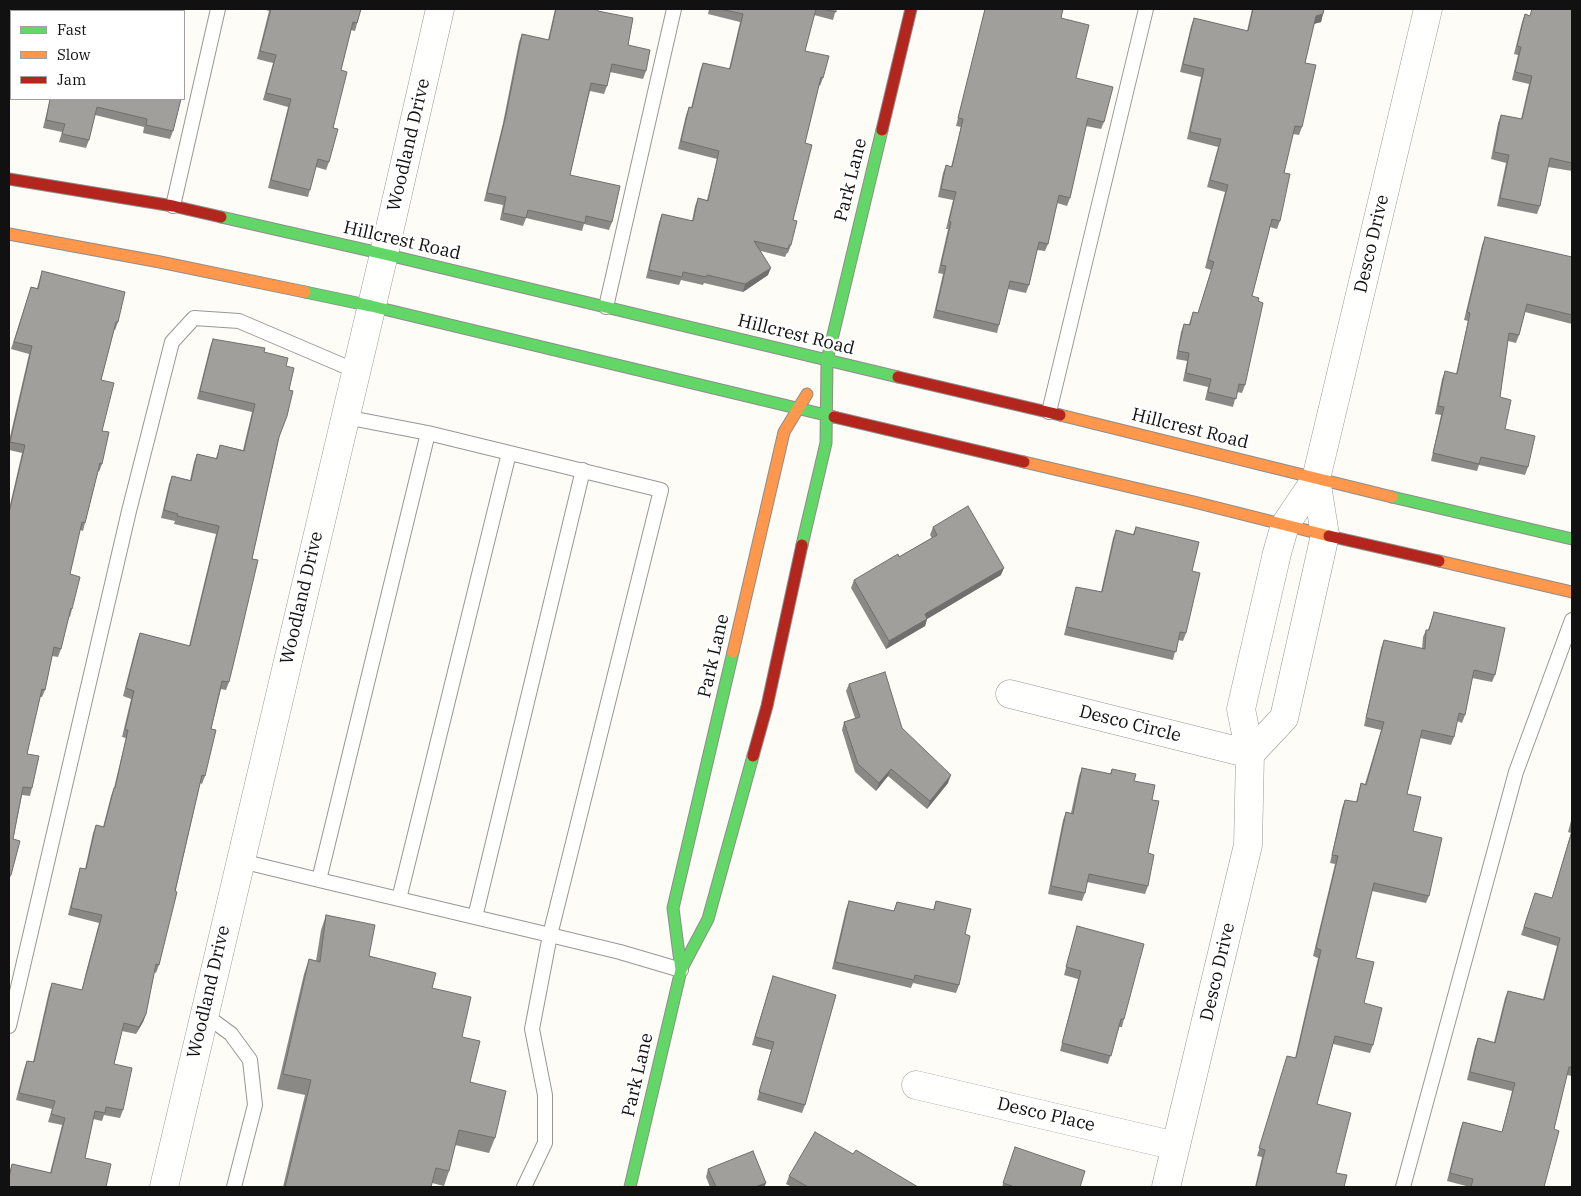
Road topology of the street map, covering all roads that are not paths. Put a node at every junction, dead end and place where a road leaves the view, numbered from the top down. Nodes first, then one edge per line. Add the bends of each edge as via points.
1 (218, 9) edge
2 (440, 9) edge
3 (674, 9) edge
4 (911, 9) edge
5 (1146, 9) edge
6 (1428, 9) edge
7 (9, 179) edge
8 (173, 206) junction
9 (9, 234) edge
10 (384, 254) junction
11 (371, 306) junction
12 (606, 307) junction
13 (826, 360) junction
14 (356, 371) junction
15 (798, 409) junction
16 (1049, 412) junction
17 (826, 415) junction
18 (345, 417) junction
19 (428, 433) junction
20 (509, 453) junction
21 (583, 470) junction
22 (1316, 479) junction
23 (1285, 525) junction
24 (1324, 535) junction
25 (1572, 538) edge
26 (1572, 592) edge
27 (1572, 620) edge
28 (1010, 694) dead end
29 (1250, 754) junction
30 (241, 861) junction
31 (319, 880) junction
32 (399, 899) junction
33 (475, 917) junction
34 (550, 935) junction
35 (681, 970) junction
36 (204, 1014) junction
37 (9, 1026) edge
38 (916, 1084) dead end
39 (1176, 1146) junction
40 (164, 1187) edge
41 (234, 1187) edge
42 (524, 1187) edge
43 (630, 1187) edge
44 (1166, 1187) edge
45 (1402, 1187) edge

1 - 8 lane
2 - 10 street, Woodland Drive
3 - 12 lane
4 - 13 main road, Park Lane
5 - 16 lane
6 - 22 street, Desco Drive
7 - 8 main road, Hillcrest Road
8 - 10 main road, Hillcrest Road
9 - 11 main road
10 - 11 street, Woodland Drive
10 - 12 main road, Hillcrest Road
11 - 14 street, Woodland Drive
11 - 15 main road
12 - 13 main road, Hillcrest Road
13 - 15 main road, Park Lane
13 - 16 main road, Hillcrest Road
13 - 17 main road, Park Lane
14 - 18 street, Woodland Drive
14 - 37 lane via 239,322 194,318 172,342 129,511
15 - 17 main road
15 - 35 main road, Park Lane via 784,432 673,908
16 - 22 main road, Hillcrest Road
17 - 23 main road
17 - 35 main road, Park Lane via 824,457 767,706 708,919
18 - 19 lane
18 - 30 street, Woodland Drive
19 - 20 lane
19 - 31 lane
20 - 21 lane
20 - 32 lane
21 - 33 lane
21 - 34 lane via 661,490
22 - 23 street, Desco Drive
22 - 24 street, Desco Drive
22 - 25 main road, Hillcrest Road
23 - 24 main road
23 - 29 street, Desco Drive via 1241,709
24 - 26 main road
24 - 29 street, Desco Drive via 1284,718
27 - 45 lane via 1516,772
28 - 29 street, Desco Circle
29 - 39 street, Desco Drive via 1248,845
30 - 31 lane
30 - 36 street, Woodland Drive
31 - 32 lane
32 - 33 lane
33 - 34 lane
34 - 35 lane
34 - 42 lane via 532,1029 545,1095 544,1143
35 - 43 main road, Park Lane
36 - 40 street, Woodland Drive
36 - 41 lane via 231,1034 250,1060 255,1105
38 - 39 street, Desco Place
39 - 44 street, Desco Drive

